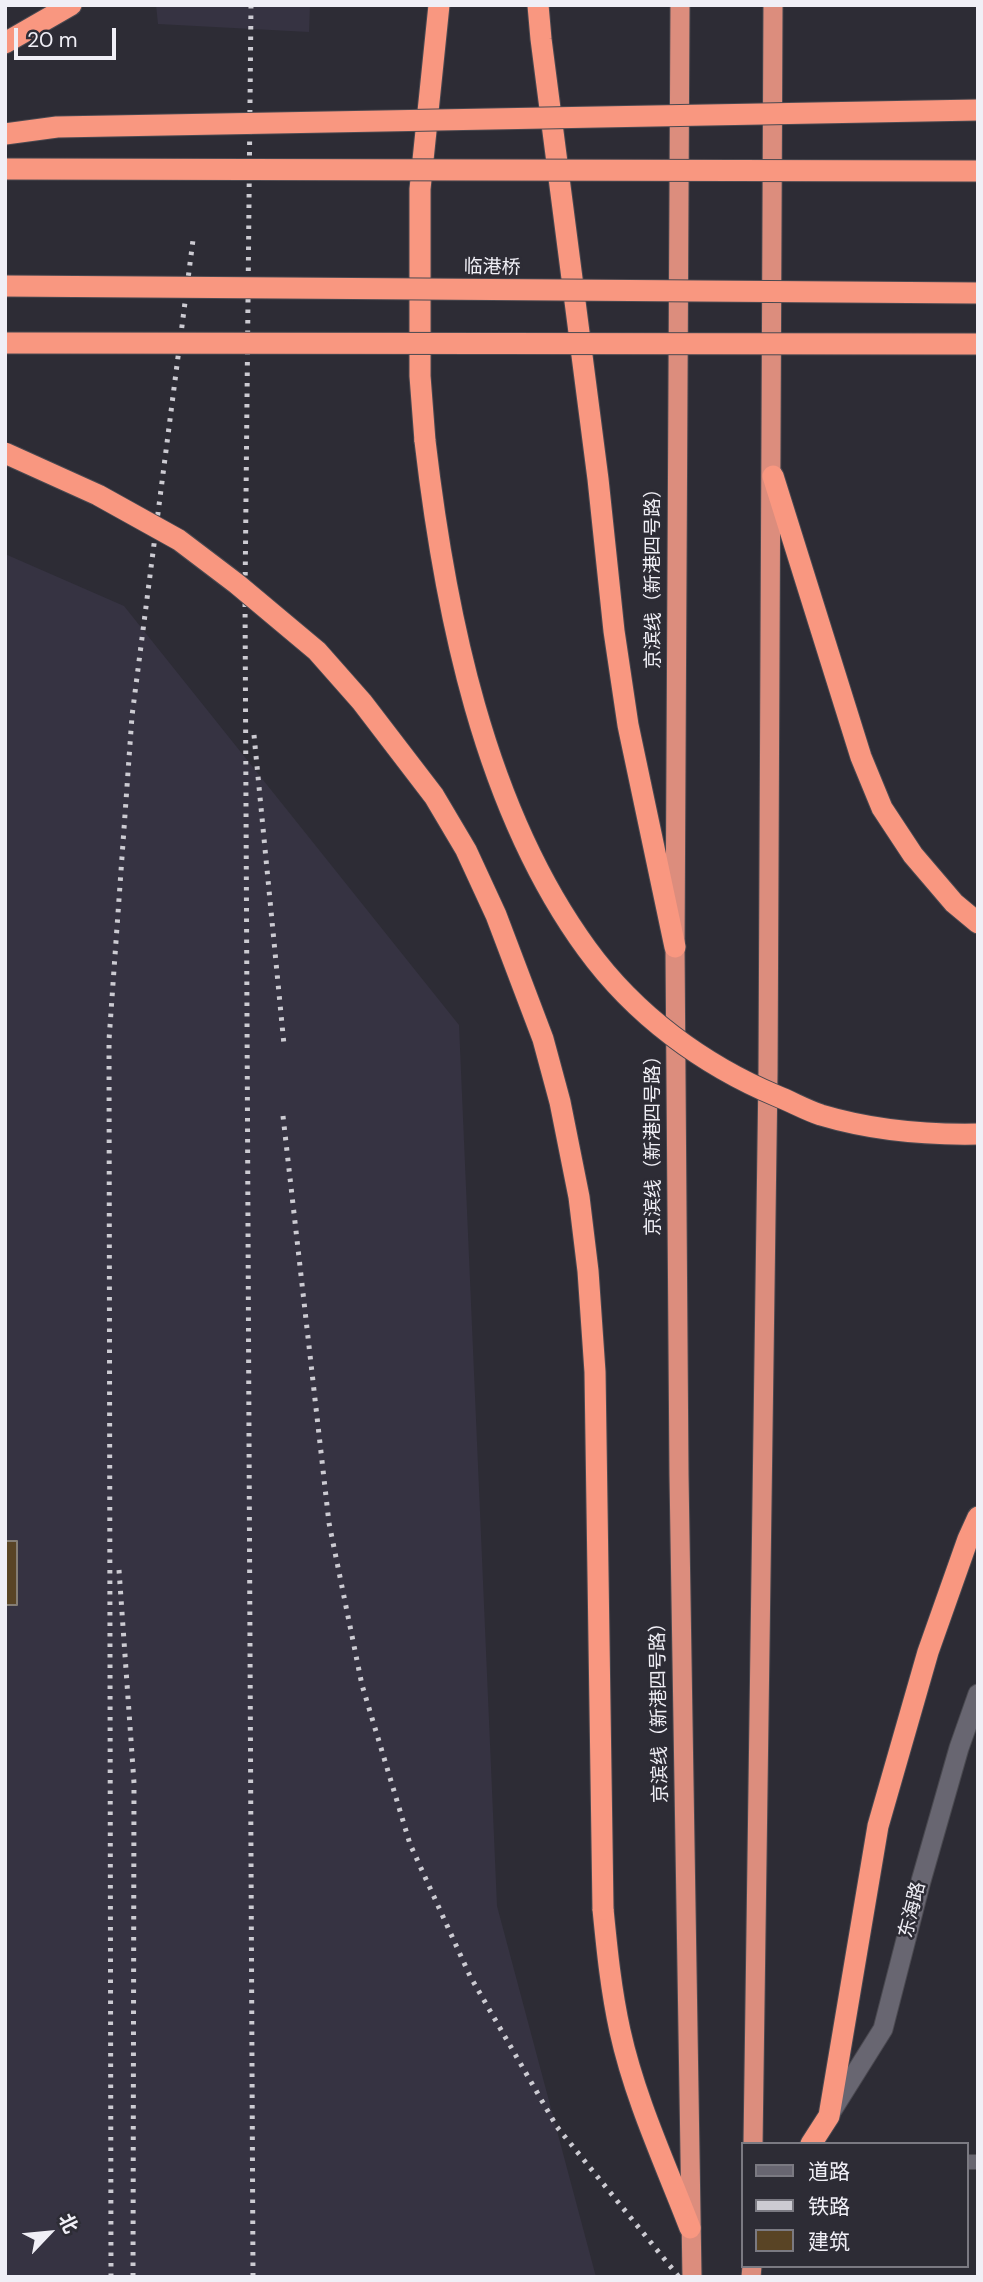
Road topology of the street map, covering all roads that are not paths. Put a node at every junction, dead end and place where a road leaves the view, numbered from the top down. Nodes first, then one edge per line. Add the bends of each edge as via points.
1 (71, 5) edge
2 (439, 5) edge
3 (538, 5) edge
4 (680, 5) edge
5 (773, 5) edge
6 (5, 43) edge
7 (978, 103) edge
8 (951, 110) junction
9 (978, 110) edge
10 (5, 134) edge
11 (5, 169) edge
12 (978, 171) edge
13 (5, 286) edge
14 (978, 293) edge
15 (5, 343) edge
16 (951, 344) junction
17 (978, 344) edge
18 (978, 353) edge
19 (5, 453) edge
20 (773, 476) junction
21 (978, 923) edge
22 (675, 947) junction
23 (978, 1134) edge
24 (978, 1517) edge
25 (978, 1694) edge
26 (829, 2116) junction
27 (753, 2142) edge
28 (812, 2142) edge
29 (690, 2228) junction
30 (692, 2277) edge

1 - 6 highway
2 - 23 highway, bridge via 420,189 420,376 425,441 459,645 479,718 535,861 589,951 660,1025 704,1059 820,1115 928,1133
3 - 22 highway via 614,631
4 - 22 highway, 京滨线（新港四号路）
5 - 20 highway
7 - 8 highway, bridge
8 - 9 highway, bridge
8 - 10 highway, bridge via 57,127
11 - 12 highway, bridge
13 - 14 highway, 临港桥, bridge
15 - 16 highway, bridge
16 - 17 highway, bridge
16 - 18 highway, bridge
19 - 29 highway, bridge via 98,495 179,540 317,651 434,796 466,850 519,972 559,1102 579,1197 588,1271 595,1372 603,1909 609,1976 636,2088
20 - 21 highway via 861,757 882,808 913,855 954,903
20 - 27 highway
22 - 29 highway, 京滨线（新港四号路）
24 - 26 highway via 928,1652 878,1826
25 - 26 street, 东海路 via 924,1868 883,2029
26 - 28 highway
29 - 30 highway, 京滨线（新港四号路）

